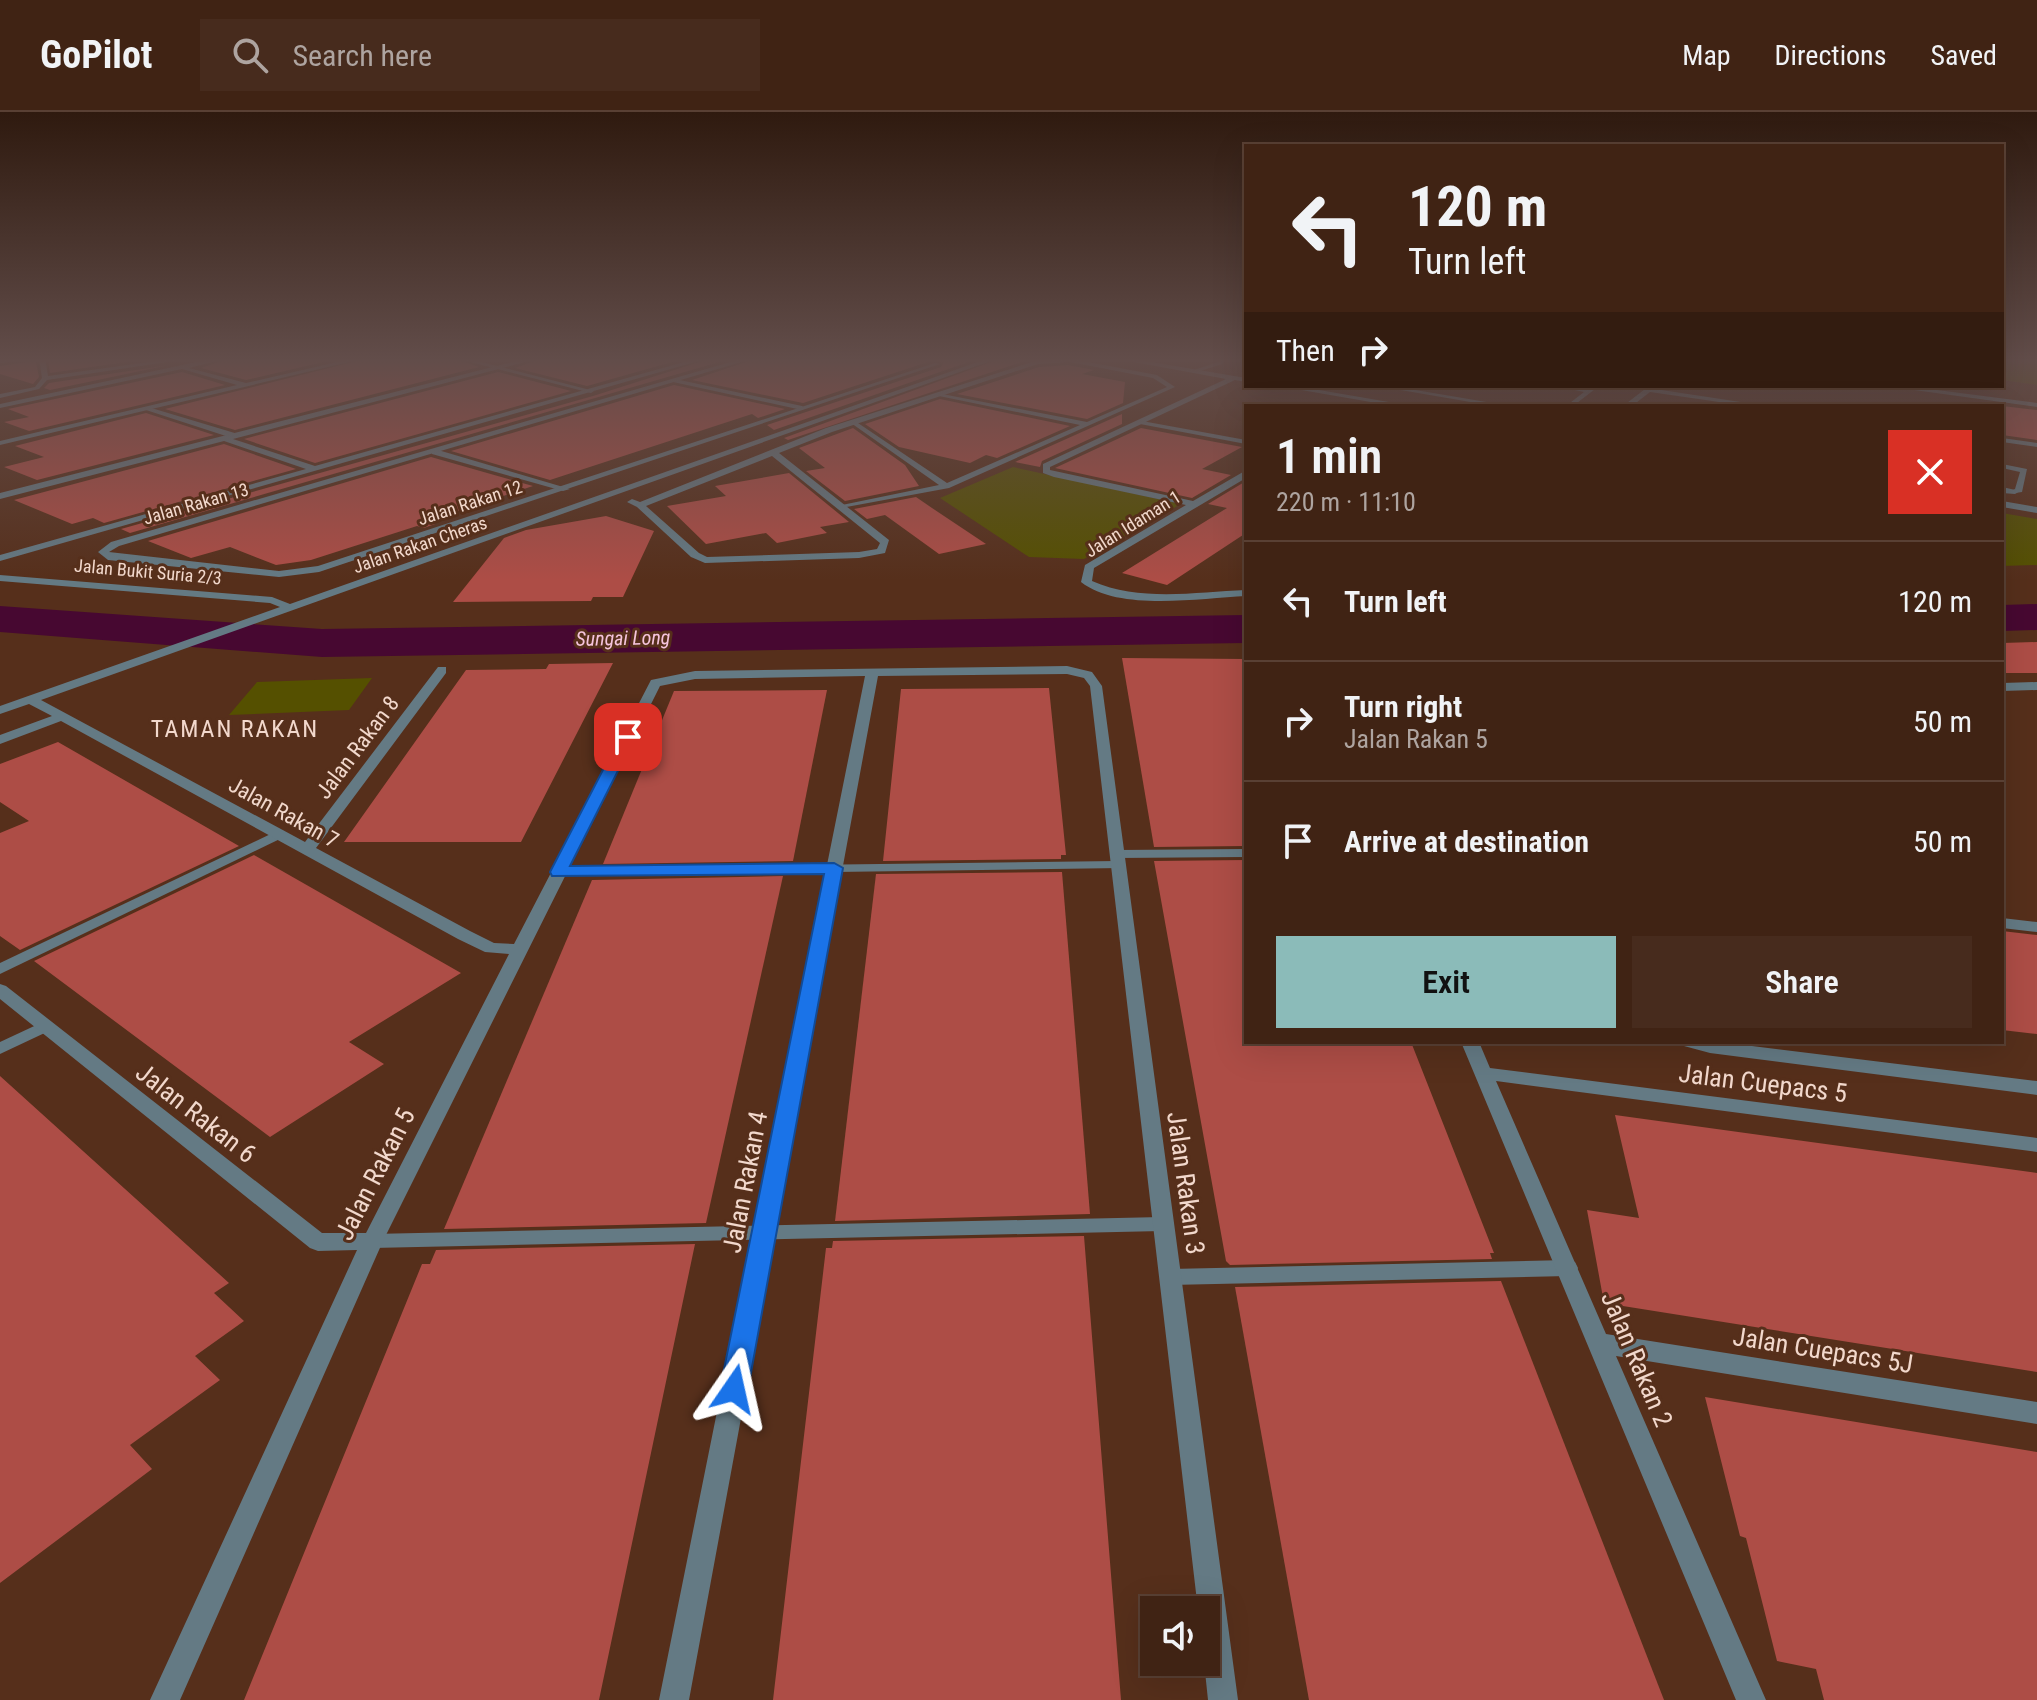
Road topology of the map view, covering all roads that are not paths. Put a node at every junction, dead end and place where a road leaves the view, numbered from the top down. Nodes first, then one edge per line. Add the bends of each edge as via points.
1 (47, 432) edge
2 (216, 432) edge
3 (249, 432) edge
4 (446, 432) edge
5 (502, 432) edge
6 (732, 432) edge
7 (789, 432) edge
8 (824, 432) edge
9 (868, 432) edge
10 (1069, 432) edge
11 (1122, 432) edge
12 (1192, 432) edge
13 (230, 437) junction
14 (2004, 440) edge
15 (1244, 442) edge
16 (0, 443) edge
17 (2037, 445) edge
18 (771, 451) junction
19 (435, 452) junction
20 (2004, 466) edge
21 (315, 469) junction
22 (1244, 475) edge
23 (946, 486) junction
24 (566, 489) junction
25 (2004, 490) edge
26 (2015, 491) joint
27 (613, 495) junction
28 (0, 496) edge
29 (1193, 504) junction
30 (2004, 504) edge
31 (640, 505) junction
32 (841, 506) junction
33 (2037, 510) edge
34 (0, 558) edge
35 (188, 565) joint
36 (0, 578) edge
37 (1244, 593) edge
38 (291, 608) junction
39 (442, 670) dead end
40 (872, 674) junction
41 (2037, 686) edge
42 (2004, 687) edge
43 (30, 699) junction
44 (0, 710) edge
45 (63, 716) junction
46 (0, 740) edge
47 (279, 834) junction
48 (307, 850) junction
49 (1244, 853) edge
50 (1117, 859) junction
51 (834, 868) junction
52 (559, 872) junction
53 (2004, 923) edge
54 (2037, 927) edge
55 (521, 949) junction
56 (0, 969) edge
57 (0, 990) edge
58 (45, 1026) junction
59 (1471, 1044) edge
60 (1698, 1044) edge
61 (0, 1049) edge
62 (1482, 1073) junction
63 (2037, 1088) edge
64 (2037, 1145) edge
65 (1162, 1224) junction
66 (764, 1233) junction
67 (372, 1241) junction
68 (1568, 1268) junction
69 (1170, 1277) junction
70 (1600, 1343) junction
71 (2037, 1413) edge
72 (165, 1700) edge
73 (674, 1700) edge
74 (1223, 1700) edge
75 (1751, 1700) edge

1 - 16 street
2 - 13 lane
3 - 13 street
4 - 21 street
5 - 19 street, Jalan Rakan 13
6 - 24 street, Jalan Rakan 12
7 - 27 street, Jalan Rakan Cheras
8 - 18 street
9 - 23 lane
10 - 23 lane
11 - 29 street via 1046,466 1046,471
12 - 15 lane
13 - 21 street
13 - 28 street
14 - 17 street
18 - 31 street
18 - 32 street
19 - 24 lane
19 - 35 street, Jalan Rakan 13 via 115,544 103,552 108,557
20 - 26 lane via 2024,471
21 - 34 street
22 - 29 street, Jalan Idaman 1
23 - 32 lane
24 - 35 street, Jalan Rakan 12 via 298,573
25 - 26 street
27 - 31 street
27 - 38 street, Jalan Rakan Cheras
29 - 37 street, Jalan Idaman 1 via 1089,567 1086,582 1132,596
30 - 33 street
31 - 32 street via 705,560 881,551 885,542
36 - 38 street, Jalan Bukit Suria 2/3 via 272,600
38 - 43 street, Jalan Rakan Cheras
39 - 48 street, Jalan Rakan 8
40 - 50 street, Jalan Rakan 3 via 1067,670 1088,675 1096,686
40 - 51 street, Jalan Rakan 4
40 - 52 street, Jalan Rakan 5 via 695,675 655,683
41 - 42 street
43 - 44 street, Jalan Rakan Cheras
43 - 45 street, Jalan Rakan 7
45 - 46 street
45 - 47 street, Jalan Rakan 7
47 - 48 street, Jalan Rakan 7
47 - 56 lane
48 - 55 street, Jalan Rakan 7 via 491,948
49 - 50 lane
50 - 51 lane
50 - 65 street, Jalan Rakan 3
51 - 52 lane
51 - 66 street, Jalan Rakan 4
52 - 55 street, Jalan Rakan 5
53 - 54 street
55 - 67 street, Jalan Rakan 5
57 - 58 street, Jalan Rakan 6
58 - 61 lane
58 - 67 street, Jalan Rakan 6 via 318,1242
59 - 62 street, Jalan Rakan 2
60 - 63 street
62 - 64 street, Jalan Cuepacs 5
62 - 68 street, Jalan Rakan 2
65 - 66 lane
65 - 69 street, Jalan Rakan 3
66 - 67 lane
66 - 73 street, Jalan Rakan 4
67 - 72 street, Jalan Rakan 5
68 - 69 lane
68 - 70 street, Jalan Rakan 2
69 - 74 street, Jalan Rakan 3
70 - 71 street, Jalan Cuepacs 5J
70 - 75 street, Jalan Rakan 2

